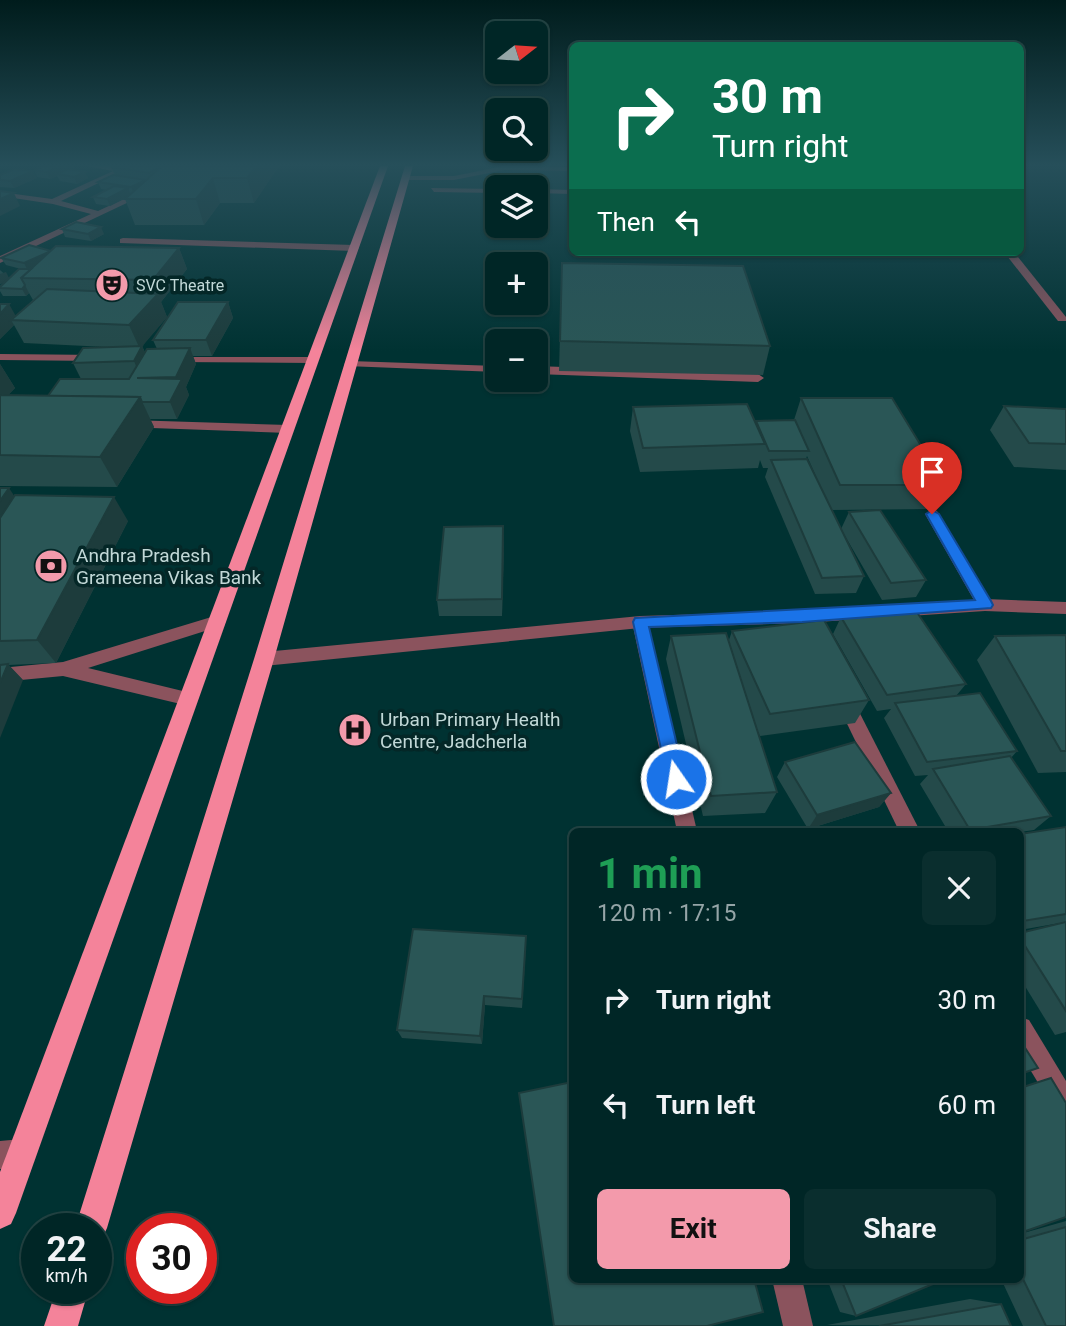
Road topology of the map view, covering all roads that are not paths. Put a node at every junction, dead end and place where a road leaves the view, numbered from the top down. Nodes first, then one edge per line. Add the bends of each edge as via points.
1 (69, 228) edge
2 (375, 228) edge
3 (377, 228) edge
4 (123, 241) dead end
5 (354, 248) junction
6 (1012, 256) edge
7 (0, 260) edge
8 (1062, 319) dead end
9 (0, 357) edge
10 (111, 359) edge
11 (166, 359) edge
12 (313, 360) junction
13 (351, 364) junction
14 (485, 369) edge
15 (548, 370) edge
16 (758, 378) edge
17 (109, 424) edge
18 (288, 429) junction
19 (932, 514) edge
20 (985, 605) junction
21 (1066, 608) edge
22 (802, 617) junction
23 (218, 621) junction
24 (640, 622) junction
25 (814, 640) edge
26 (264, 659) junction
27 (63, 669) junction
28 (0, 674) edge
29 (838, 688) edge
30 (189, 699) junction
31 (686, 828) edge
32 (908, 828) edge
33 (1024, 1036) edge
34 (1066, 1105) edge
35 (11, 1154) edge
36 (0, 1213) edge
37 (96, 1213) edge
38 (788, 1283) edge
39 (68, 1304) edge
40 (61, 1326) edge
41 (798, 1326) edge

1 - 7 street
2 - 5 highway
3 - 13 highway
4 - 5 street
5 - 12 highway
6 - 8 street
9 - 10 street
11 - 12 street
12 - 18 highway
13 - 14 street
13 - 26 highway
15 - 16 street
17 - 18 street
18 - 23 highway
19 - 20 street
20 - 21 street
20 - 22 street
22 - 24 street
22 - 25 street
23 - 27 street
23 - 30 highway
24 - 26 street
24 - 31 street
26 - 37 highway
27 - 28 street
27 - 30 street
29 - 32 street
30 - 35 highway
33 - 34 street
35 - 36 highway
38 - 41 street
39 - 40 highway

